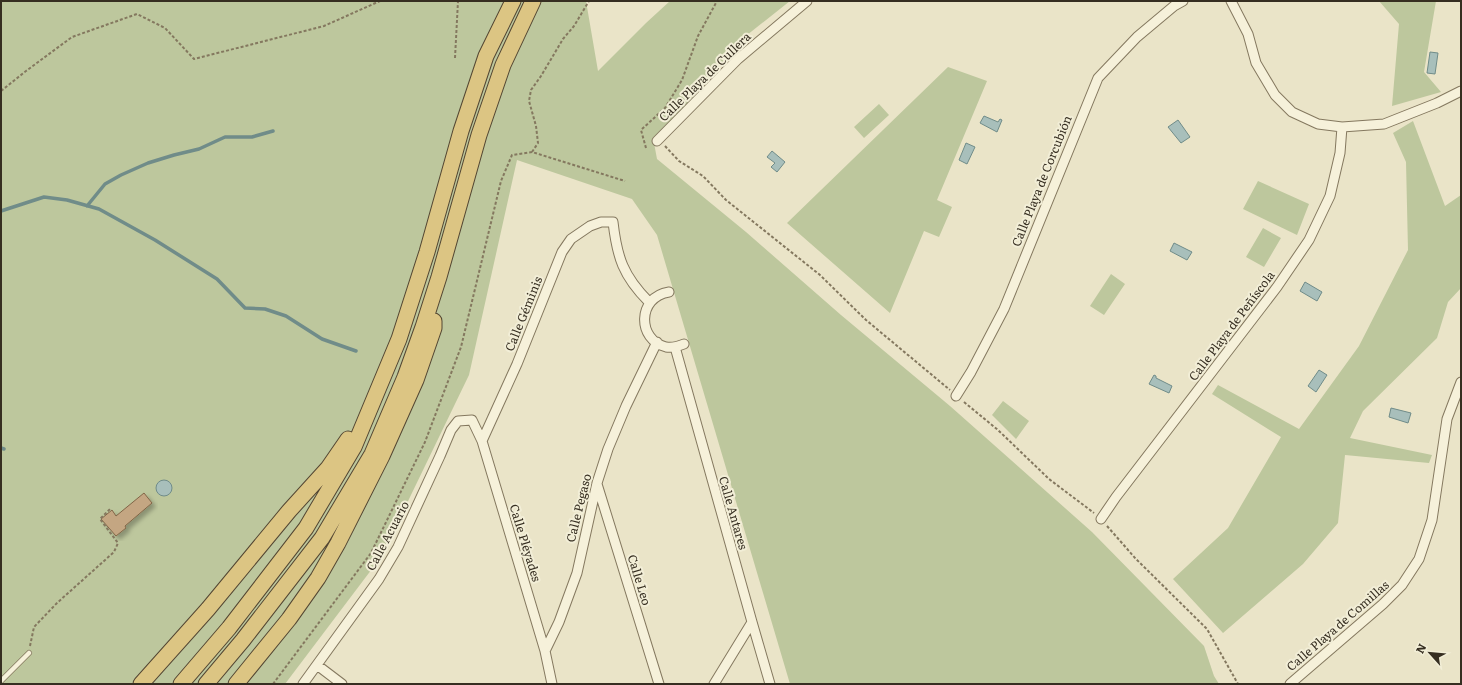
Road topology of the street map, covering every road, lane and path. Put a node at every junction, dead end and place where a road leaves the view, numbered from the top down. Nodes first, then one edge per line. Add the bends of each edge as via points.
1 (380, 1) edge
2 (458, 1) edge
3 (513, 1) edge
4 (533, 1) edge
5 (590, 1) edge
6 (717, 1) edge
7 (807, 1) edge
8 (1183, 1) edge
9 (1231, 1) edge
10 (455, 58) dead end
11 (1461, 91) edge
12 (1, 92) edge
13 (1342, 127) junction
14 (657, 141) dead end
15 (646, 148) dead end
16 (532, 152) junction
17 (625, 181) dead end
18 (439, 277) junction
19 (669, 292) dead end
20 (649, 302) junction
21 (400, 339) junction
22 (657, 342) junction
23 (684, 344) dead end
24 (674, 347) junction
25 (1461, 382) edge
26 (956, 396) dead end
27 (482, 442) junction
28 (596, 483) junction
29 (110, 509) dead end
30 (1101, 519) dead end
31 (752, 622) junction
32 (545, 651) junction
33 (29, 653) joint
34 (317, 665) junction
35 (1, 681) edge
36 (141, 684) edge
37 (181, 684) edge
38 (206, 684) edge
39 (236, 684) edge
40 (273, 684) edge
41 (303, 684) edge
42 (342, 684) edge
43 (552, 684) edge
44 (659, 684) edge
45 (714, 684) edge
46 (770, 684) edge
47 (1290, 684) edge

1 - 12 path via 324,26 194,59 165,28 137,14 72,37
2 - 10 path
3 - 21 highway via 486,56
4 - 18 highway via 503,65 479,135
5 - 16 path via 531,90 529,101 538,143
6 - 15 path via 698,36 682,80 665,108 641,130
7 - 14 street, Calle Playa de Cullera via 738,59
8 - 26 street, Calle Playa de Corcubión via 1137,37 1098,78 1004,309
9 - 13 street via 1248,34 1256,63 1275,95 1292,112 1318,124
11 - 13 street via 1384,124
13 - 30 street, Calle Playa de Peñíscola via 1340,153 1330,196 1309,240 1272,293
16 - 17 path
16 - 40 path via 512,155 501,181 462,347 425,442 371,553
18 - 38 highway via 405,377 372,454 322,538
18 - 39 highway via 434,328 416,380 382,456 318,578 289,619
19 - 20 street via 657,295
20 - 22 street via 644,324
20 - 27 street, Calle Géminis via 636,289 625,271 616,246 613,222 600,222 590,226 571,239 562,252
21 - 36 highway via 350,436 328,468
21 - 37 highway via 354,447 306,528 229,628
22 - 24 street via 666,347
22 - 28 street, Calle Pegaso via 626,406
23 - 24 street
24 - 31 street, Calle Antares
25 - 47 street, Calle Playa de Comillas via 1447,419 1432,520 1419,559 1402,585 1388,600
27 - 32 street, Calle Pléyades
27 - 34 street, Calle Acuario via 472,420 458,421 451,430 398,546 379,579
28 - 32 street, Calle Pegaso via 577,573
28 - 44 street, Calle Leo
29 - 33 path via 100,519 118,543 114,552 34,627
31 - 45 street
31 - 46 street, Calle Antares
32 - 43 street
33 - 35 lane
34 - 41 street, Calle Acuario
34 - 42 street

